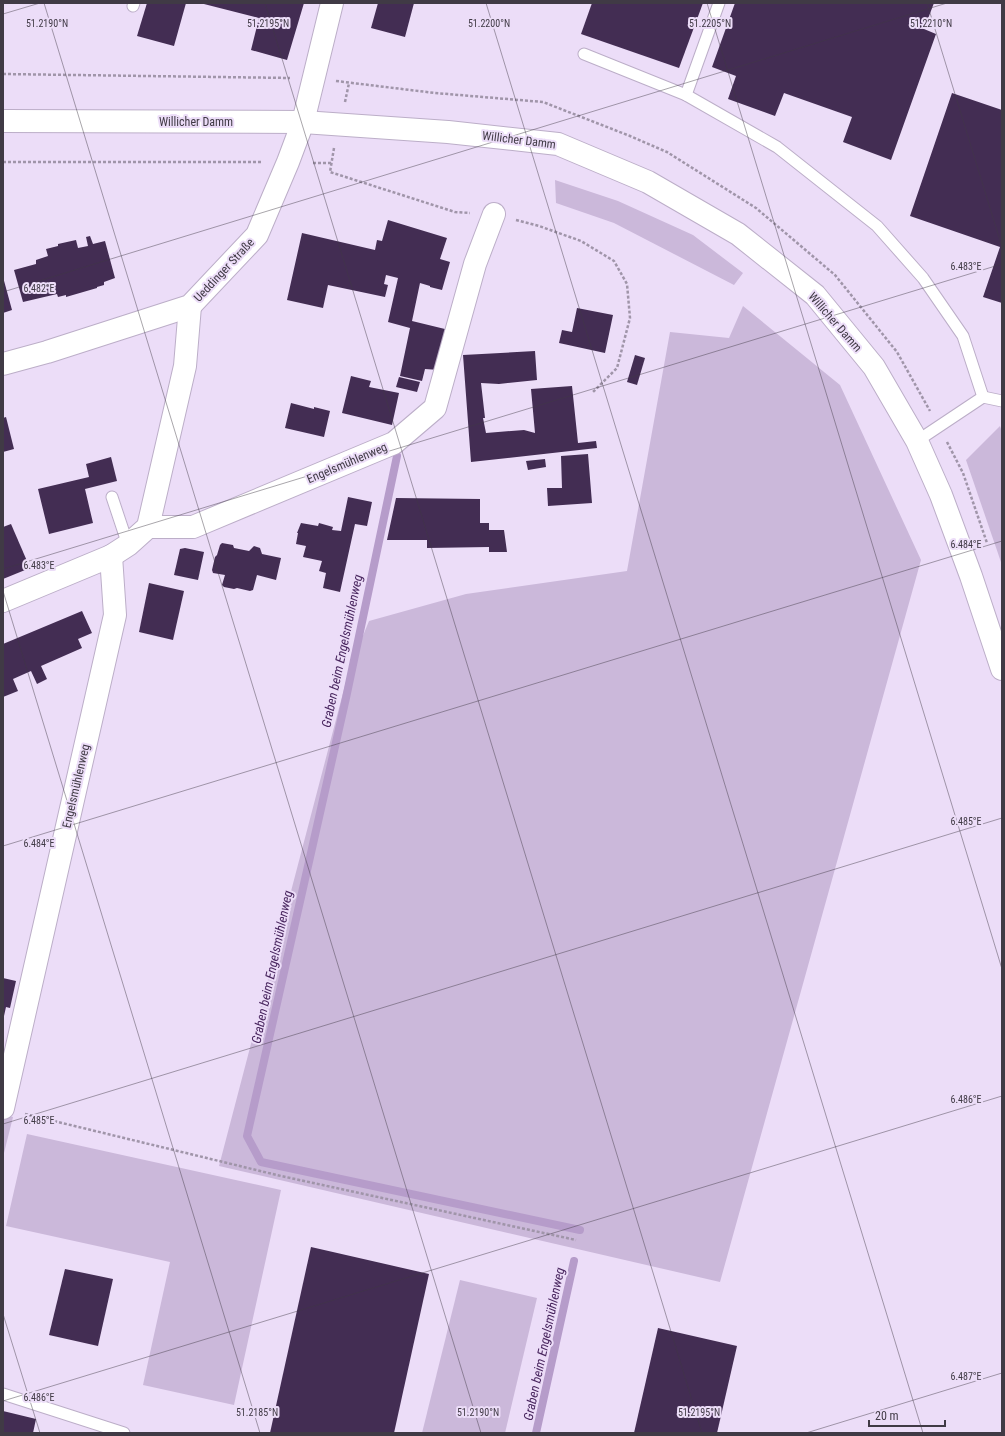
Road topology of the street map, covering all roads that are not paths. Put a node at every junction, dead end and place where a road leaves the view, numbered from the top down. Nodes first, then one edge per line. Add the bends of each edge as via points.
1 (332, 3) edge
2 (719, 3) edge
3 (584, 54) dead end
4 (686, 95) junction
5 (3, 121) edge
6 (303, 122) junction
7 (494, 214) road end
8 (190, 306) junction
9 (3, 364) edge
10 (984, 397) junction
11 (1002, 401) edge
12 (917, 441) junction
13 (112, 497) dead end
14 (148, 527) junction
15 (120, 550) junction
16 (3, 601) edge
17 (1002, 669) edge
18 (11, 1110) edge
19 (3, 1394) edge
20 (124, 1433) edge

1 - 6 street, Ueddinger Straße
2 - 4 lane
3 - 4 lane
4 - 10 lane via 777,147 877,226 923,278 963,336
5 - 6 street, Willicher Damm
6 - 8 street, Ueddinger Straße via 257,235
6 - 12 street, Willicher Damm via 448,132 558,144 648,182 738,234 815,295 874,367
7 - 14 street, Engelsmühlenweg via 475,264 435,408 394,443 193,527
8 - 9 street, Ueddinger Straße
8 - 14 street via 185,366
10 - 11 lane
10 - 12 lane
12 - 17 street, Willicher Damm via 947,510
13 - 15 lane
14 - 15 street
15 - 16 street
15 - 18 street, Engelsmühlenweg via 115,615
19 - 20 lane

